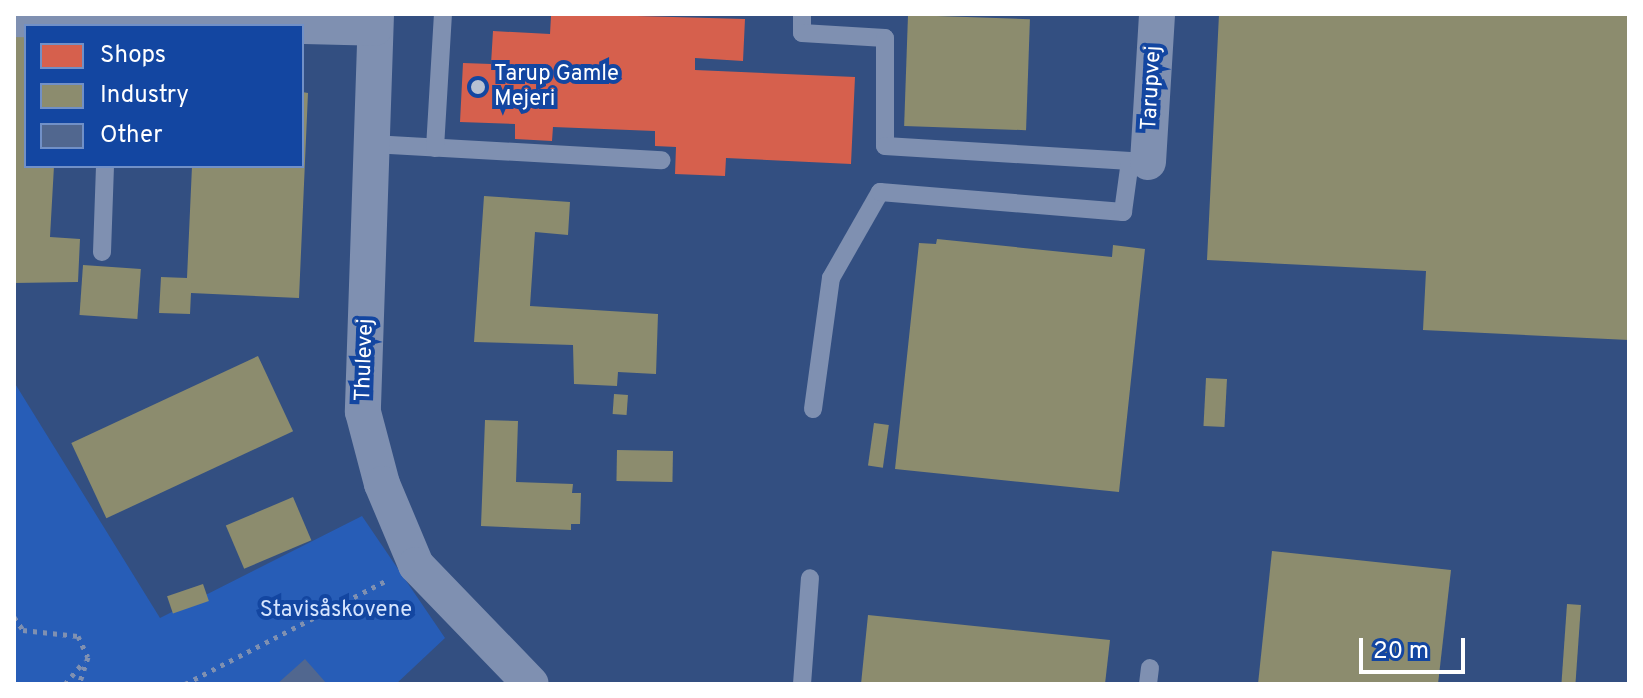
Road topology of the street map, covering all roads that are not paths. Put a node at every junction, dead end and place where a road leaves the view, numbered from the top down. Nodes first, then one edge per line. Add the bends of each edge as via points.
1 (443, 14) edge
2 (802, 14) edge
3 (1157, 14) edge
4 (14, 19) edge
5 (376, 21) edge
6 (92, 24) edge
7 (372, 144) junction
8 (435, 148) junction
9 (662, 160) dead end
10 (1139, 162) junction
11 (105, 168) edge
12 (102, 252) dead end
13 (813, 409) dead end
14 (810, 578) dead end
15 (531, 684) edge
16 (802, 684) edge

1 - 8 lane
2 - 10 lane via 802,33 885,38 885,146
3 - 10 street, Tarupvej
4 - 6 street, Thulevej
5 - 6 street, Thulevej
5 - 7 street, Thulevej
7 - 8 lane
7 - 15 street, Thulevej via 363,412 382,484 416,565
8 - 9 lane
10 - 13 lane via 1123,212 880,192 831,278
11 - 12 lane
14 - 16 lane

